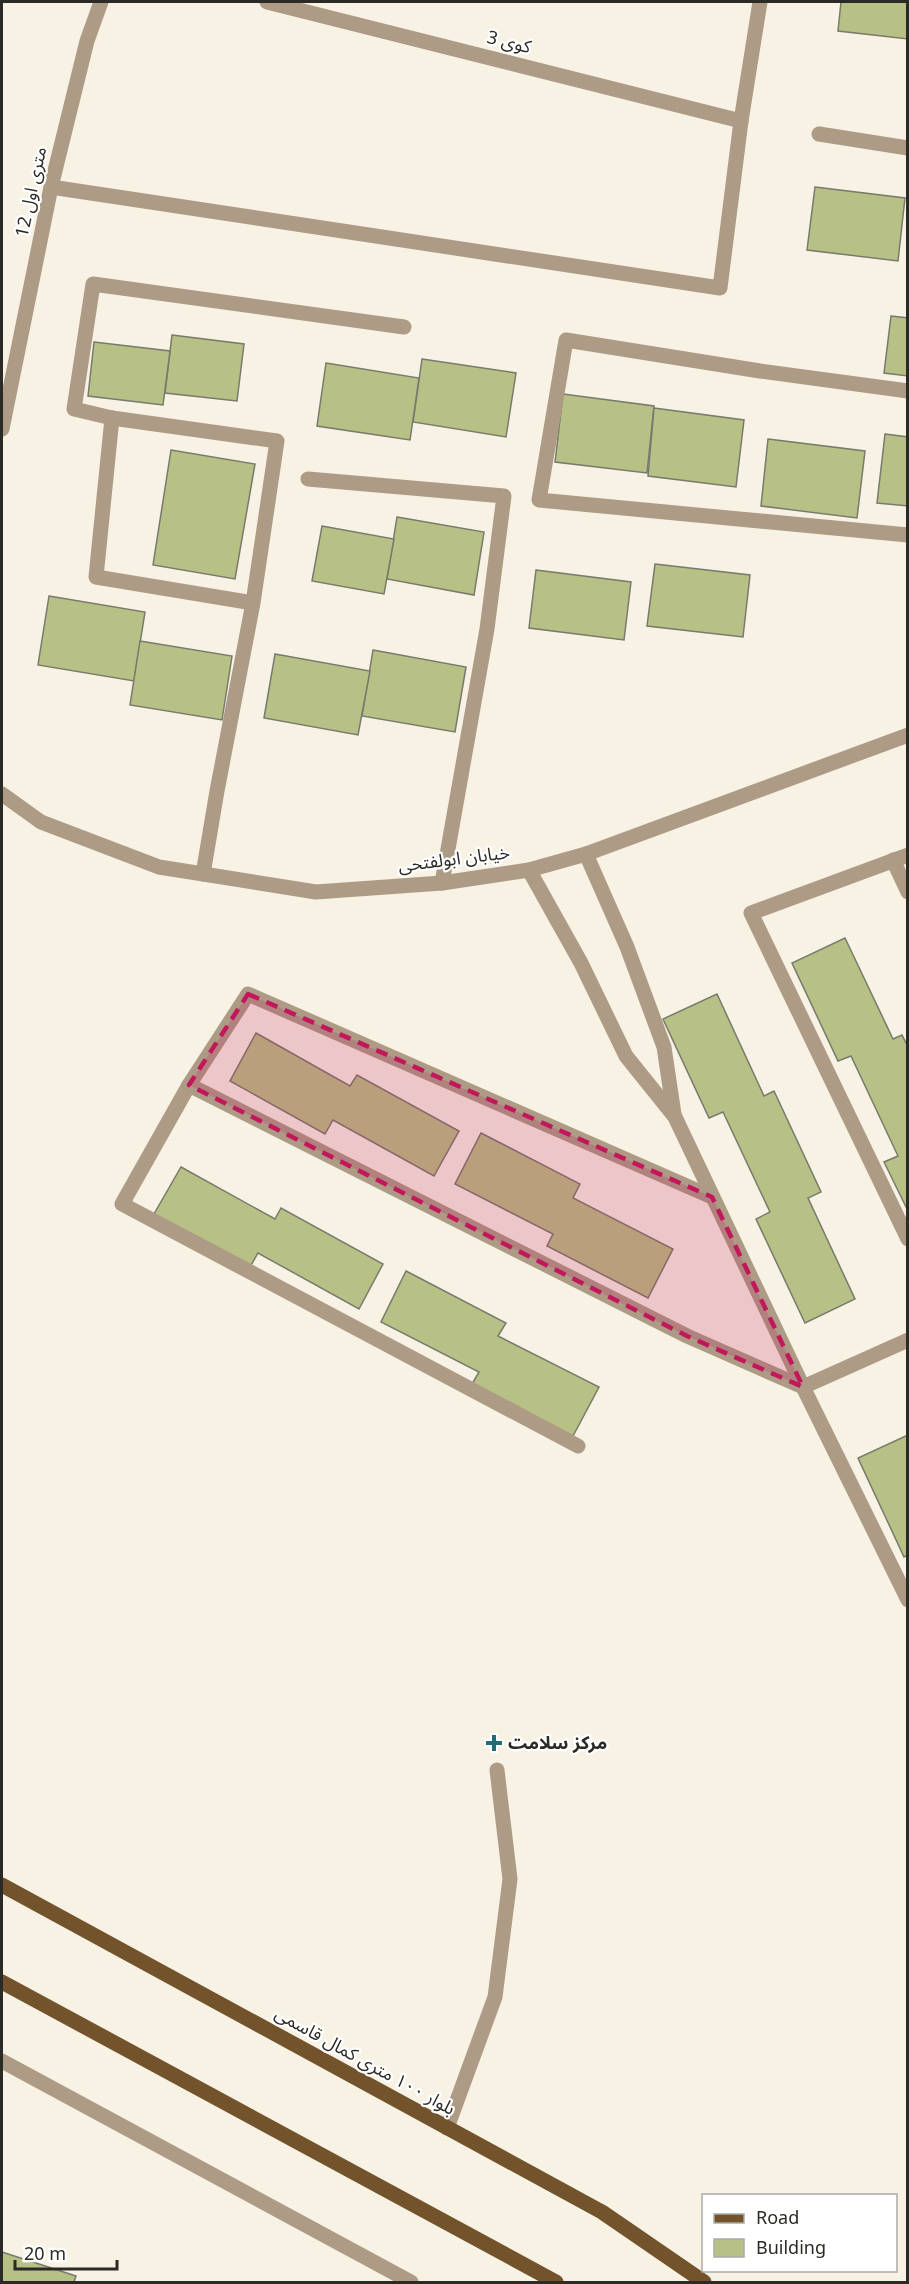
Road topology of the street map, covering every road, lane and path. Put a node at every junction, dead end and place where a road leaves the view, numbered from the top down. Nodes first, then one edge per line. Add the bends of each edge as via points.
1 (101, 2) edge
2 (267, 2) edge
3 (760, 2) edge
4 (741, 121) junction
5 (819, 134) dead end
6 (908, 148) edge
7 (51, 187) junction
8 (404, 327) dead end
9 (908, 391) edge
10 (112, 418) junction
11 (2, 429) edge
12 (308, 479) dead end
13 (908, 535) edge
14 (253, 603) junction
15 (908, 735) edge
16 (2, 794) edge
17 (586, 854) junction
18 (900, 858) edge
19 (529, 870) junction
20 (203, 874) junction
21 (442, 883) junction
22 (908, 892) edge
23 (189, 1085) junction
24 (675, 1117) junction
25 (712, 1197) junction
26 (908, 1239) edge
27 (908, 1340) edge
28 (803, 1387) junction
29 (578, 1446) dead end
30 (908, 1600) edge
31 (497, 1770) dead end
32 (2, 1885) edge
33 (2, 1982) edge
34 (2, 2061) edge
35 (447, 2128) junction
36 (411, 2283) edge
37 (556, 2283) edge
38 (704, 2283) edge

1 - 7 street, 12 متری اول via 87,41
2 - 4 street, کوی 3
3 - 4 street
4 - 7 street via 720,288
5 - 6 street
7 - 11 street, 12 متری اول
8 - 10 street via 93,284 74,409
9 - 13 street via 566,340 539,500
10 - 14 street via 96,577
10 - 14 street via 277,441
12 - 21 street via 504,496 487,629
14 - 20 street
15 - 17 street, خیابان ابولفتحی
16 - 20 street, خیابان ابولفتحی via 41,822 159,867
17 - 19 street, خیابان ابولفتحی
17 - 24 street via 627,947 664,1047
18 - 22 street
18 - 26 street via 751,913
19 - 21 street, خیابان ابولفتحی
19 - 24 street via 581,963 626,1056
20 - 21 street, خیابان ابولفتحی via 316,892
23 - 25 street via 248,994
23 - 28 street via 687,1336
23 - 29 street via 122,1204
24 - 25 street
25 - 28 street
27 - 28 street
28 - 30 street
31 - 35 street via 510,1879 495,1997
32 - 35 main road, بلوار ۱۰۰ متری کمال قاسمی
33 - 37 main road
34 - 36 street
35 - 38 main road, بلوار ۱۰۰ متری کمال قاسمی via 602,2212

